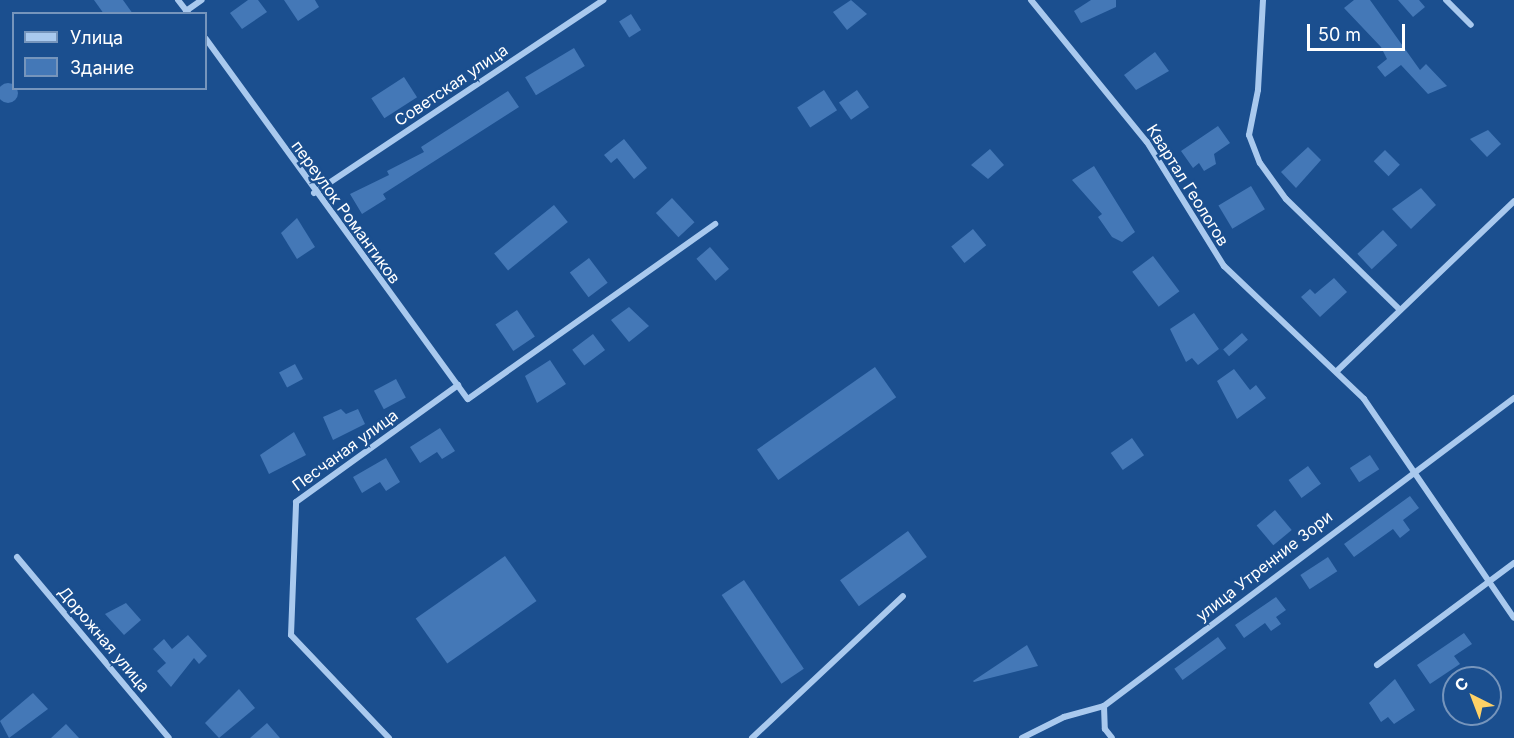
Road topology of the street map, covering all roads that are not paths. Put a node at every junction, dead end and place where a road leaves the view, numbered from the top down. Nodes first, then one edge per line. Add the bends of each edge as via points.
1 (178, 0) edge
2 (202, 0) edge
3 (603, 0) edge
4 (1031, 0) edge
5 (1263, 0) edge
6 (1446, 0) edge
7 (187, 12) edge
8 (1471, 25) dead end
9 (207, 40) edge
10 (314, 193) junction
11 (1514, 201) edge
12 (715, 224) dead end
13 (1400, 310) junction
14 (1338, 370) junction
15 (458, 385) junction
16 (1514, 398) edge
17 (1411, 471) junction
18 (17, 557) dead end
19 (1514, 562) edge
20 (1487, 582) junction
21 (903, 596) dead end
22 (1514, 618) edge
23 (1377, 665) dead end
24 (1104, 706) junction
25 (169, 738) edge
26 (389, 738) edge
27 (752, 738) edge
28 (1022, 738) edge
29 (1112, 738) edge

1 - 7 street
2 - 7 street
3 - 10 street, Советская улица
4 - 14 street, Квартал Геологов via 1147,142 1224,266
5 - 13 street via 1258,90 1249,135 1260,163 1286,199
6 - 8 street
9 - 10 street, переулок Романтиков
10 - 15 street, переулок Романтиков
11 - 13 street
12 - 15 street, переулок Романтиков via 468,399
13 - 14 street
14 - 17 street, Квартал Геологов
15 - 26 street, Песчаная улица via 296,502 291,635
16 - 17 street, улица Утренние Зори
17 - 20 street, Квартал Геологов
17 - 24 street, улица Утренние Зори
18 - 25 street, Дорожная улица
19 - 20 street
20 - 22 street, Квартал Геологов
20 - 23 street
21 - 27 street
24 - 28 street, улица Утренние Зори via 1064,717
24 - 29 street via 1105,729

